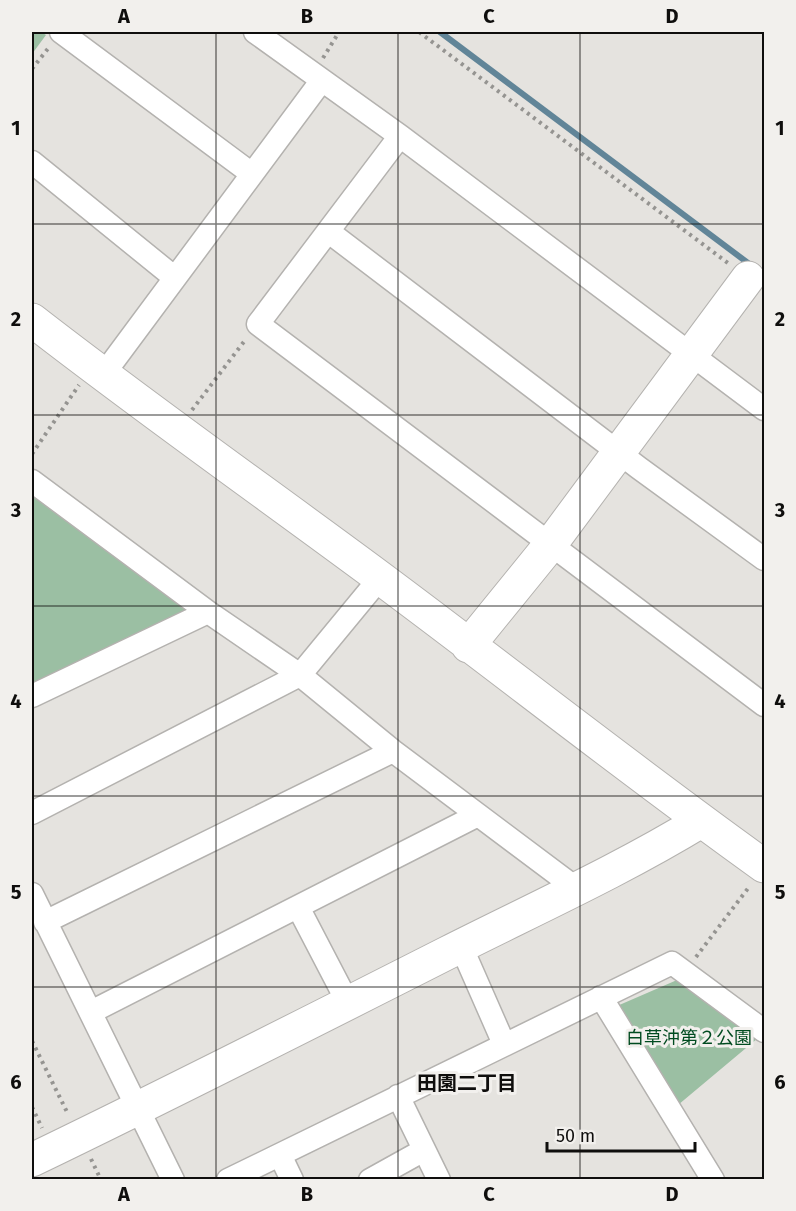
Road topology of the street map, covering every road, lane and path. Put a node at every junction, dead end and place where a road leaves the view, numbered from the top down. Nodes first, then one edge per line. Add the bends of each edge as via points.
1 (61, 32) edge
2 (255, 32) edge
3 (339, 32) edge
4 (419, 32) edge
5 (32, 69) edge
6 (317, 77) junction
7 (400, 136) junction
8 (32, 162) edge
9 (252, 174) junction
10 (329, 232) junction
11 (175, 278) junction
12 (748, 278) joint
13 (32, 320) edge
14 (258, 324) junction
15 (692, 355) junction
16 (97, 371) junction
17 (765, 409) edge
18 (177, 429) junction
19 (620, 452) junction
20 (32, 454) edge
21 (32, 481) edge
22 (549, 545) junction
23 (765, 559) edge
24 (380, 578) junction
25 (208, 612) junction
26 (468, 646) junction
27 (300, 675) junction
28 (32, 696) edge
29 (765, 705) edge
30 (393, 751) junction
31 (32, 813) edge
32 (478, 816) junction
33 (701, 821) junction
34 (758, 875) edge
35 (577, 890) junction
36 (32, 894) edge
37 (298, 907) junction
38 (45, 922) junction
39 (461, 946) junction
40 (684, 972) junction
41 (602, 997) junction
42 (348, 1003) junction
43 (91, 1012) junction
44 (765, 1030) edge
45 (32, 1041) edge
46 (504, 1044) junction
47 (398, 1096) junction
48 (139, 1109) junction
49 (80, 1137) junction
50 (424, 1150) junction
51 (280, 1155) junction
52 (32, 1160) edge
53 (173, 1179) edge
54 (228, 1179) edge
55 (292, 1179) edge
56 (370, 1179) edge
57 (439, 1179) edge
58 (713, 1179) edge

1 - 5 path
1 - 9 street
2 - 6 street
3 - 6 path
4 - 12 path
6 - 7 street
6 - 9 street
7 - 10 street
7 - 15 street
8 - 11 street
9 - 11 street
10 - 14 street
10 - 19 street
11 - 16 street
12 - 15 street
13 - 16 street
14 - 18 path
14 - 22 street
15 - 17 street
15 - 19 street
16 - 18 street
16 - 20 path
18 - 24 street
19 - 22 street
19 - 23 street
21 - 25 street
22 - 26 street
22 - 29 street
24 - 26 street
24 - 27 street
25 - 27 street
25 - 28 street
26 - 33 street
27 - 30 street
27 - 31 street
30 - 32 street
30 - 38 street
32 - 35 street
32 - 37 street
33 - 34 street
33 - 35 street
34 - 40 path
35 - 39 street
36 - 38 street
37 - 42 street
37 - 43 street
38 - 43 street
39 - 42 street
39 - 46 street
40 - 41 street via 672,963
40 - 44 street
41 - 46 street
41 - 58 street
42 - 48 street
43 - 48 street
45 - 49 path
46 - 47 street
47 - 50 street
47 - 51 street
48 - 49 street
48 - 53 street
49 - 52 street
50 - 56 street
50 - 57 street
51 - 54 street
51 - 55 street

